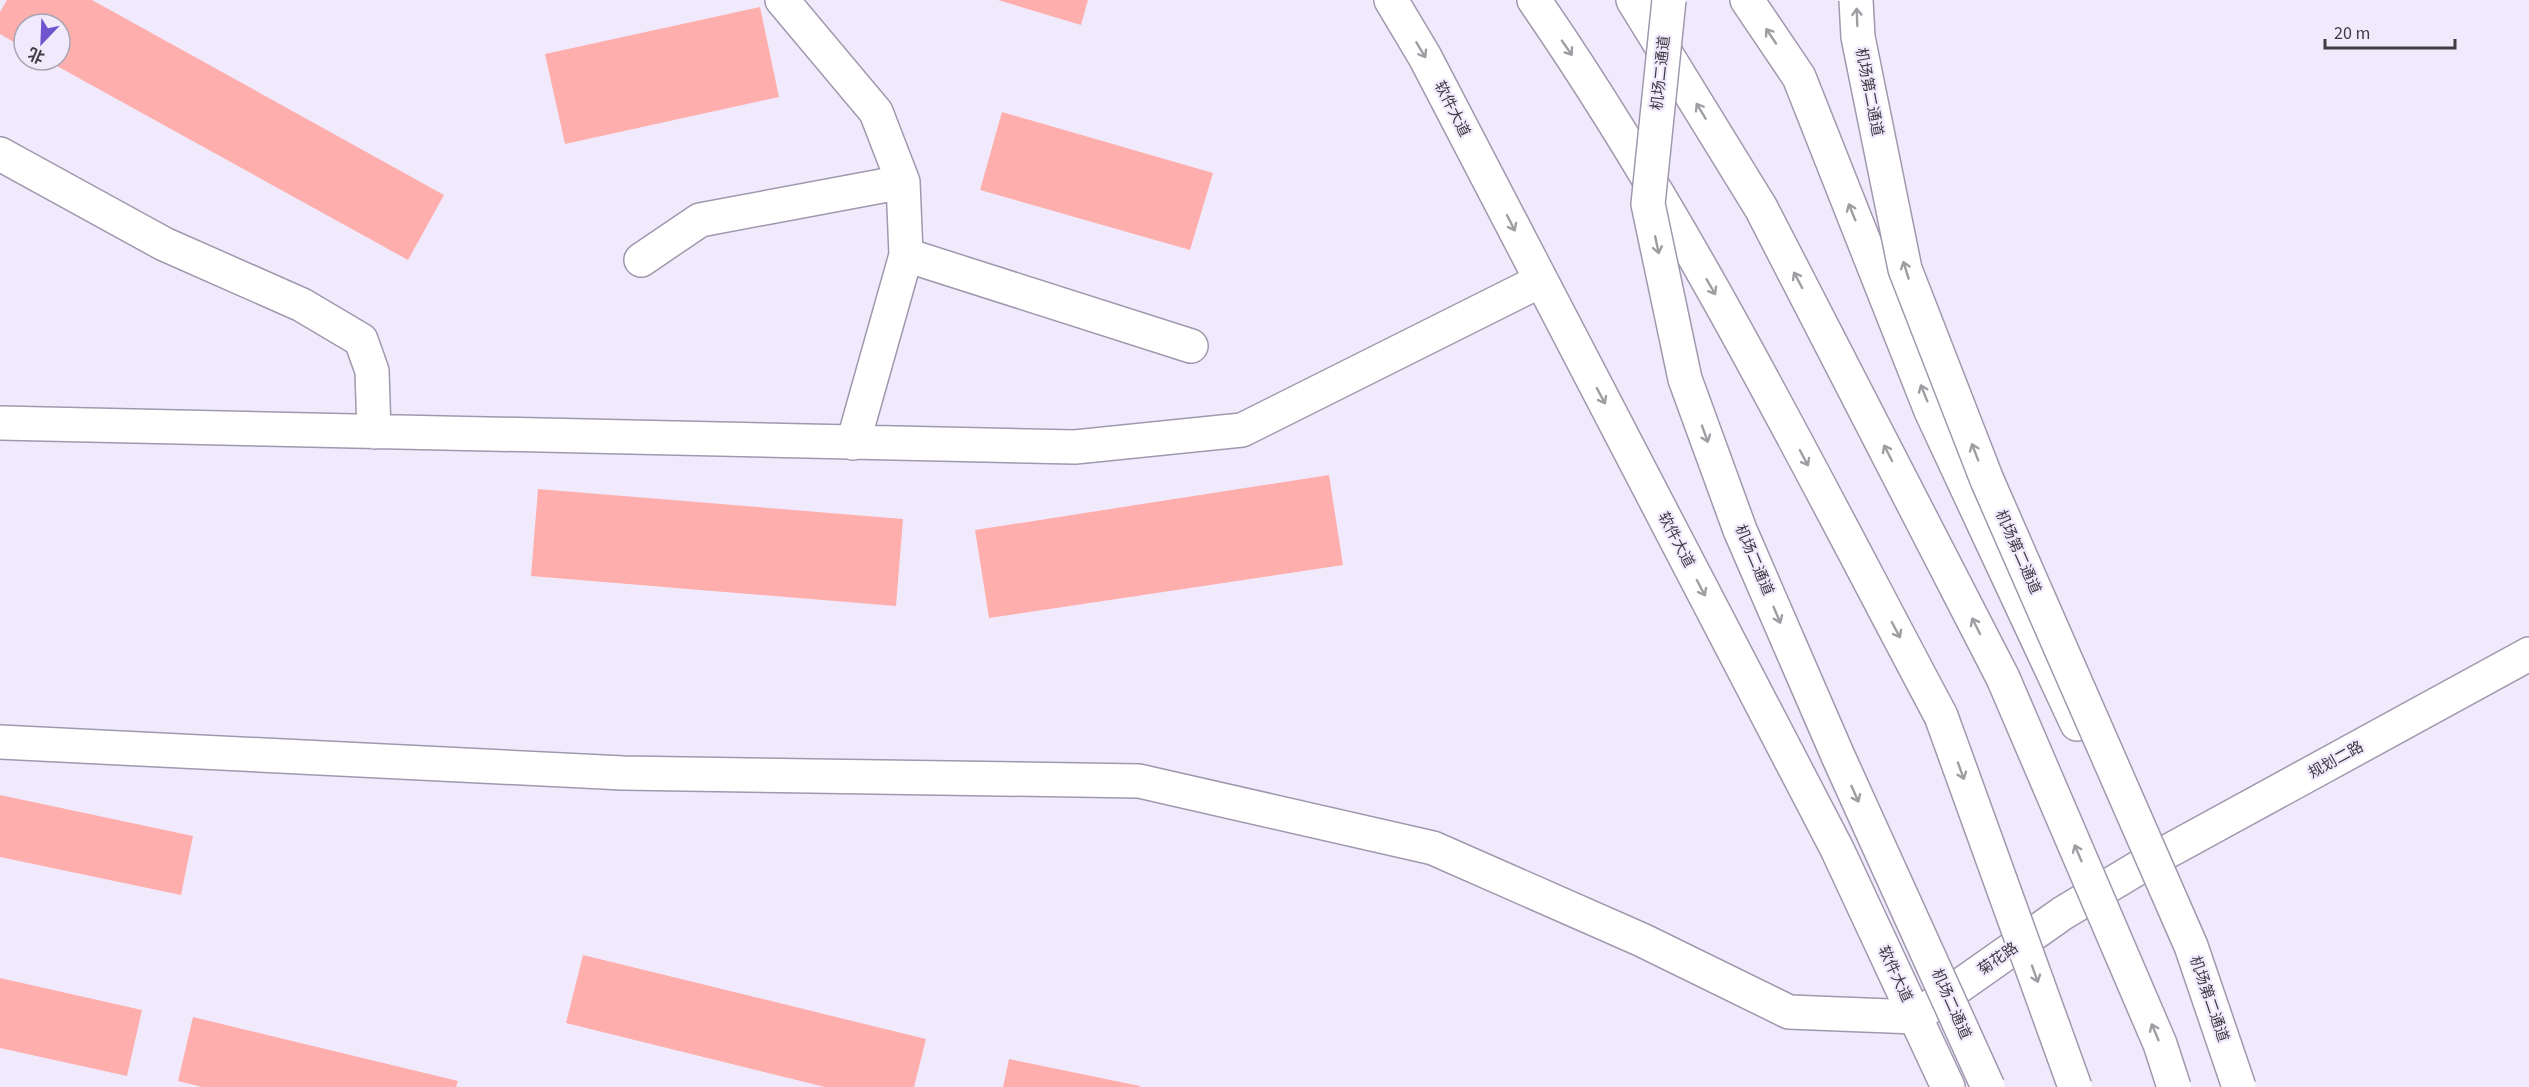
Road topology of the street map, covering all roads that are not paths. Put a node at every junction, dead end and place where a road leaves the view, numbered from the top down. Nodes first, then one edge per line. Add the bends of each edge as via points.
1 (782, 0) edge
2 (1391, 0) edge
3 (1534, 0) edge
4 (1633, 0) edge
5 (1669, 0) edge
6 (1747, 0) edge
7 (1856, 0) edge
8 (0, 154) edge
9 (903, 182) junction
10 (906, 255) junction
11 (641, 260) dead end
12 (1540, 281) junction
13 (1191, 346) dead end
14 (0, 423) edge
15 (374, 432) junction
16 (853, 443) junction
17 (2529, 654) edge
18 (0, 742) edge
19 (2143, 866) junction
20 (1915, 1017) junction
21 (1931, 1087) edge
22 (1948, 1087) edge
23 (1988, 1087) edge
24 (2076, 1087) edge
25 (2174, 1087) edge
26 (2240, 1087) edge

1 - 9 main road via 876,112
2 -> 12 main road, 软件大道 via 1425,57
3 -> 24 main road, bridge via 1588,79 1715,293 1941,716
25 -> 4 main road, bridge via 2160,1044 2003,678 1761,208
5 -> 23 main road, 机场二通道, bridge via 1648,204 1685,379 1740,530
19 -> 6 main road via 1931,411 1799,77
26 -> 7 main road, 机场第二通道, bridge via 2191,946 1987,480 1905,269 1858,37
8 - 15 main road via 164,244 302,305 361,340 372,371
9 - 10 main road
9 - 11 main road via 700,220
10 - 13 main road
10 - 16 main road
12 - 16 main road via 1242,430 1076,447
12 -> 20 main road, 软件大道 via 1838,849
14 - 15 main road
15 - 16 main road
17 - 19 main road, 规划二路
18 - 20 main road via 622,773 1138,781 1433,848 1642,940 1789,1012
19 - 20 main road, 菊花路 via 2062,913
19 - 26 main road
20 - 21 main road
20 - 22 main road, 软件大道

